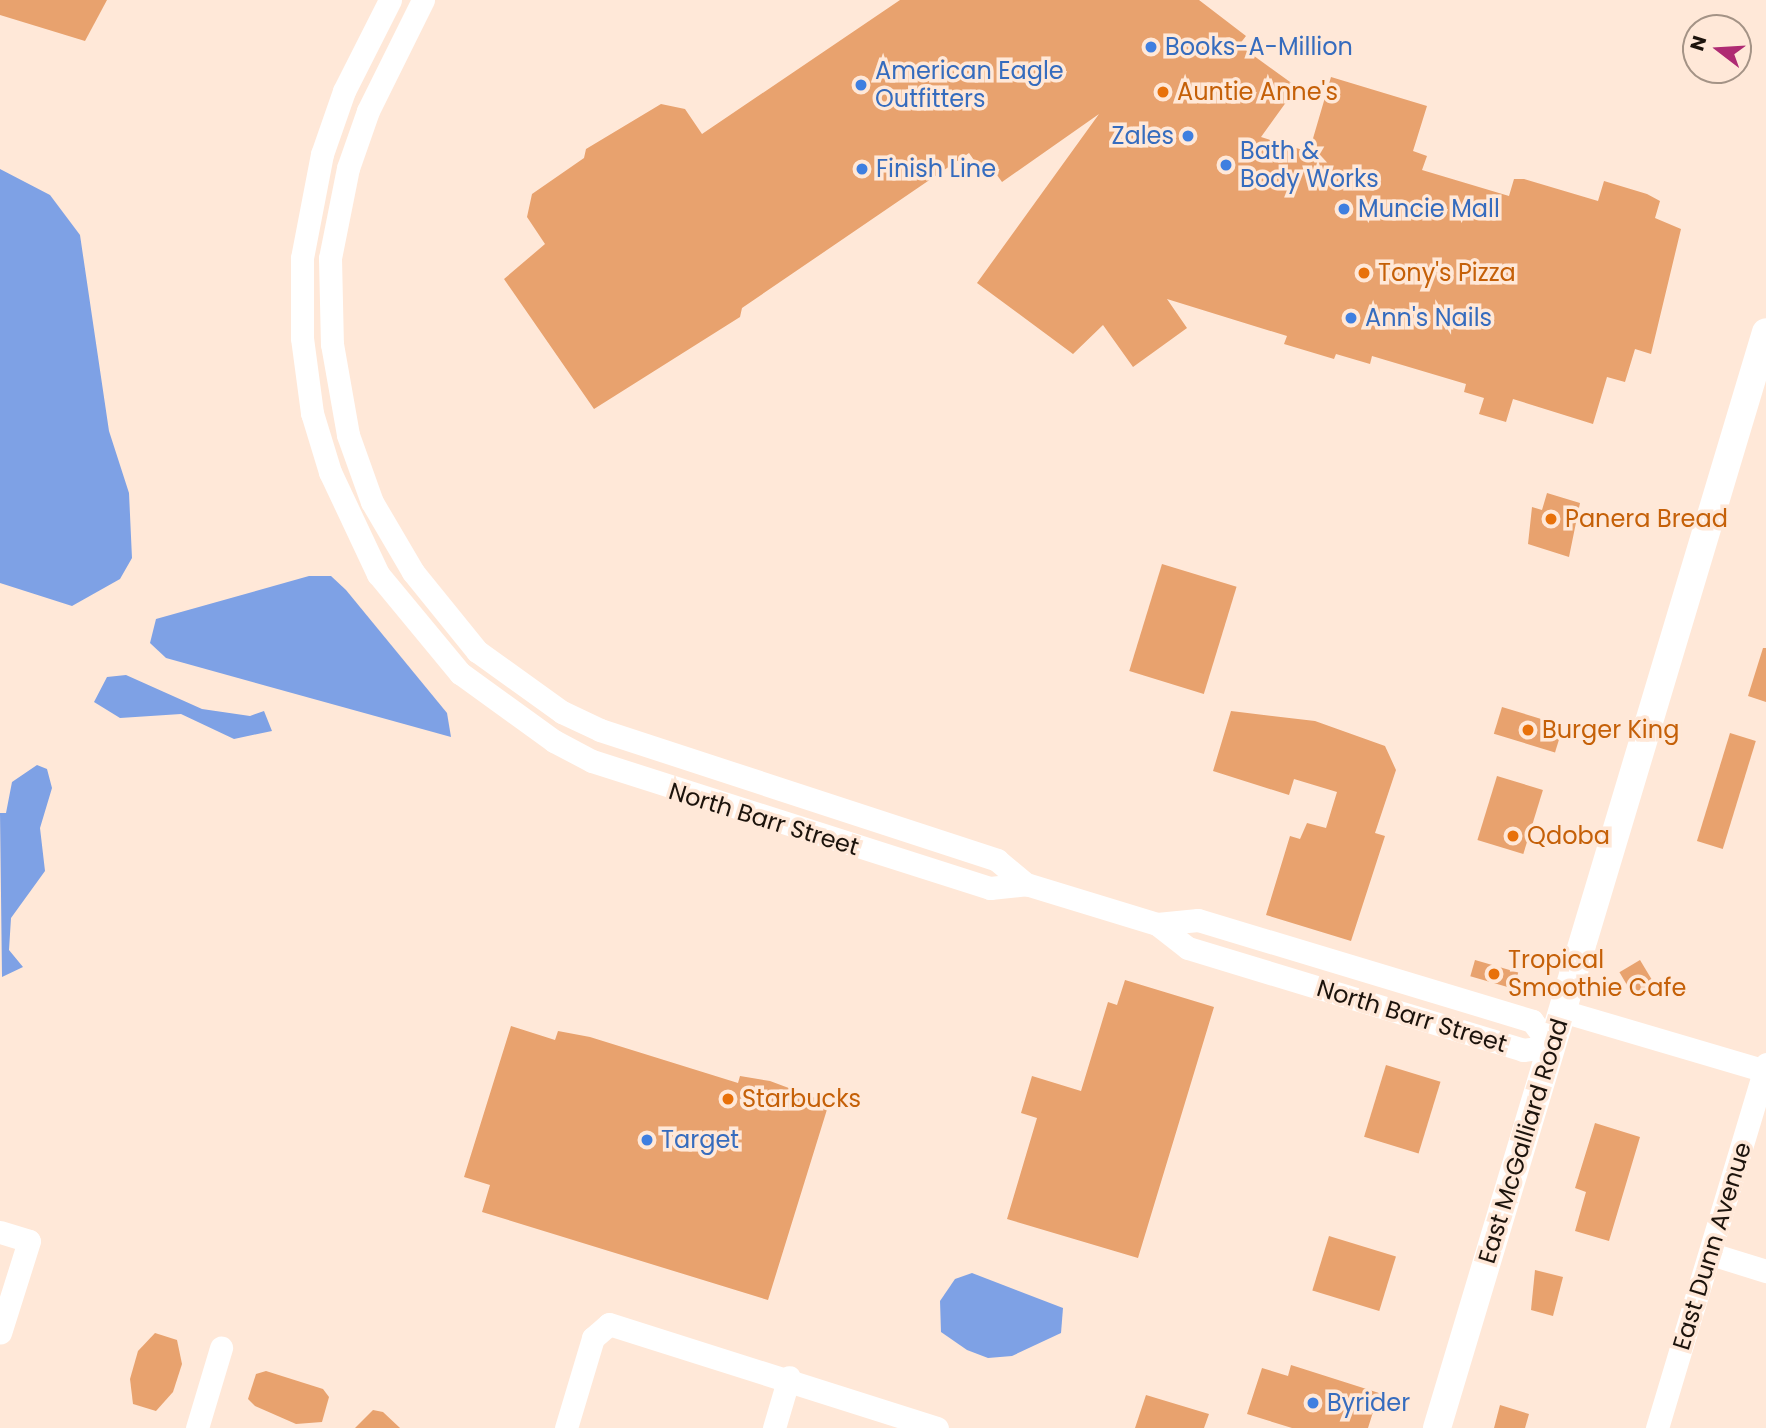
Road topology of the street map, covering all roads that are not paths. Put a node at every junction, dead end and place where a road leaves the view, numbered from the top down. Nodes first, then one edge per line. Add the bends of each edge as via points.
1 (390, 0) edge
2 (424, 0) edge
3 (1766, 332) edge
4 (1026, 884) junction
5 (1562, 1011) junction
6 (1551, 1046) junction
7 (1765, 1068) edge
8 (0, 1232) edge
9 (1711, 1254) junction
10 (1766, 1271) edge
11 (0, 1333) edge
12 (221, 1348) dead end
13 (789, 1377) junction
14 (198, 1428) edge
15 (566, 1428) edge
16 (774, 1428) edge
17 (937, 1428) edge
18 (1437, 1428) edge
19 (1657, 1428) edge

1 - 4 street, North Barr Street via 344,91 308,209 302,338 312,413 330,472 378,573 460,673 513,714 592,761 659,787 990,888
2 - 4 street, North Barr Street via 368,111 336,216 330,303 337,381 356,462 396,545 447,618 522,686 600,730 998,860
3 - 5 main road, East McGalliard Road
4 - 6 street, North Barr Street via 1157,924 1198,920 1532,1021
5 - 6 main road, East McGalliard Road
5 - 7 street
6 - 18 main road, East McGalliard Road
7 - 9 street, East Dunn Avenue
8 - 11 street via 29,1241
9 - 10 street
9 - 19 street, East Dunn Avenue
12 - 14 street
13 - 15 street via 625,1325 603,1326 593,1338
13 - 16 street
13 - 17 street

